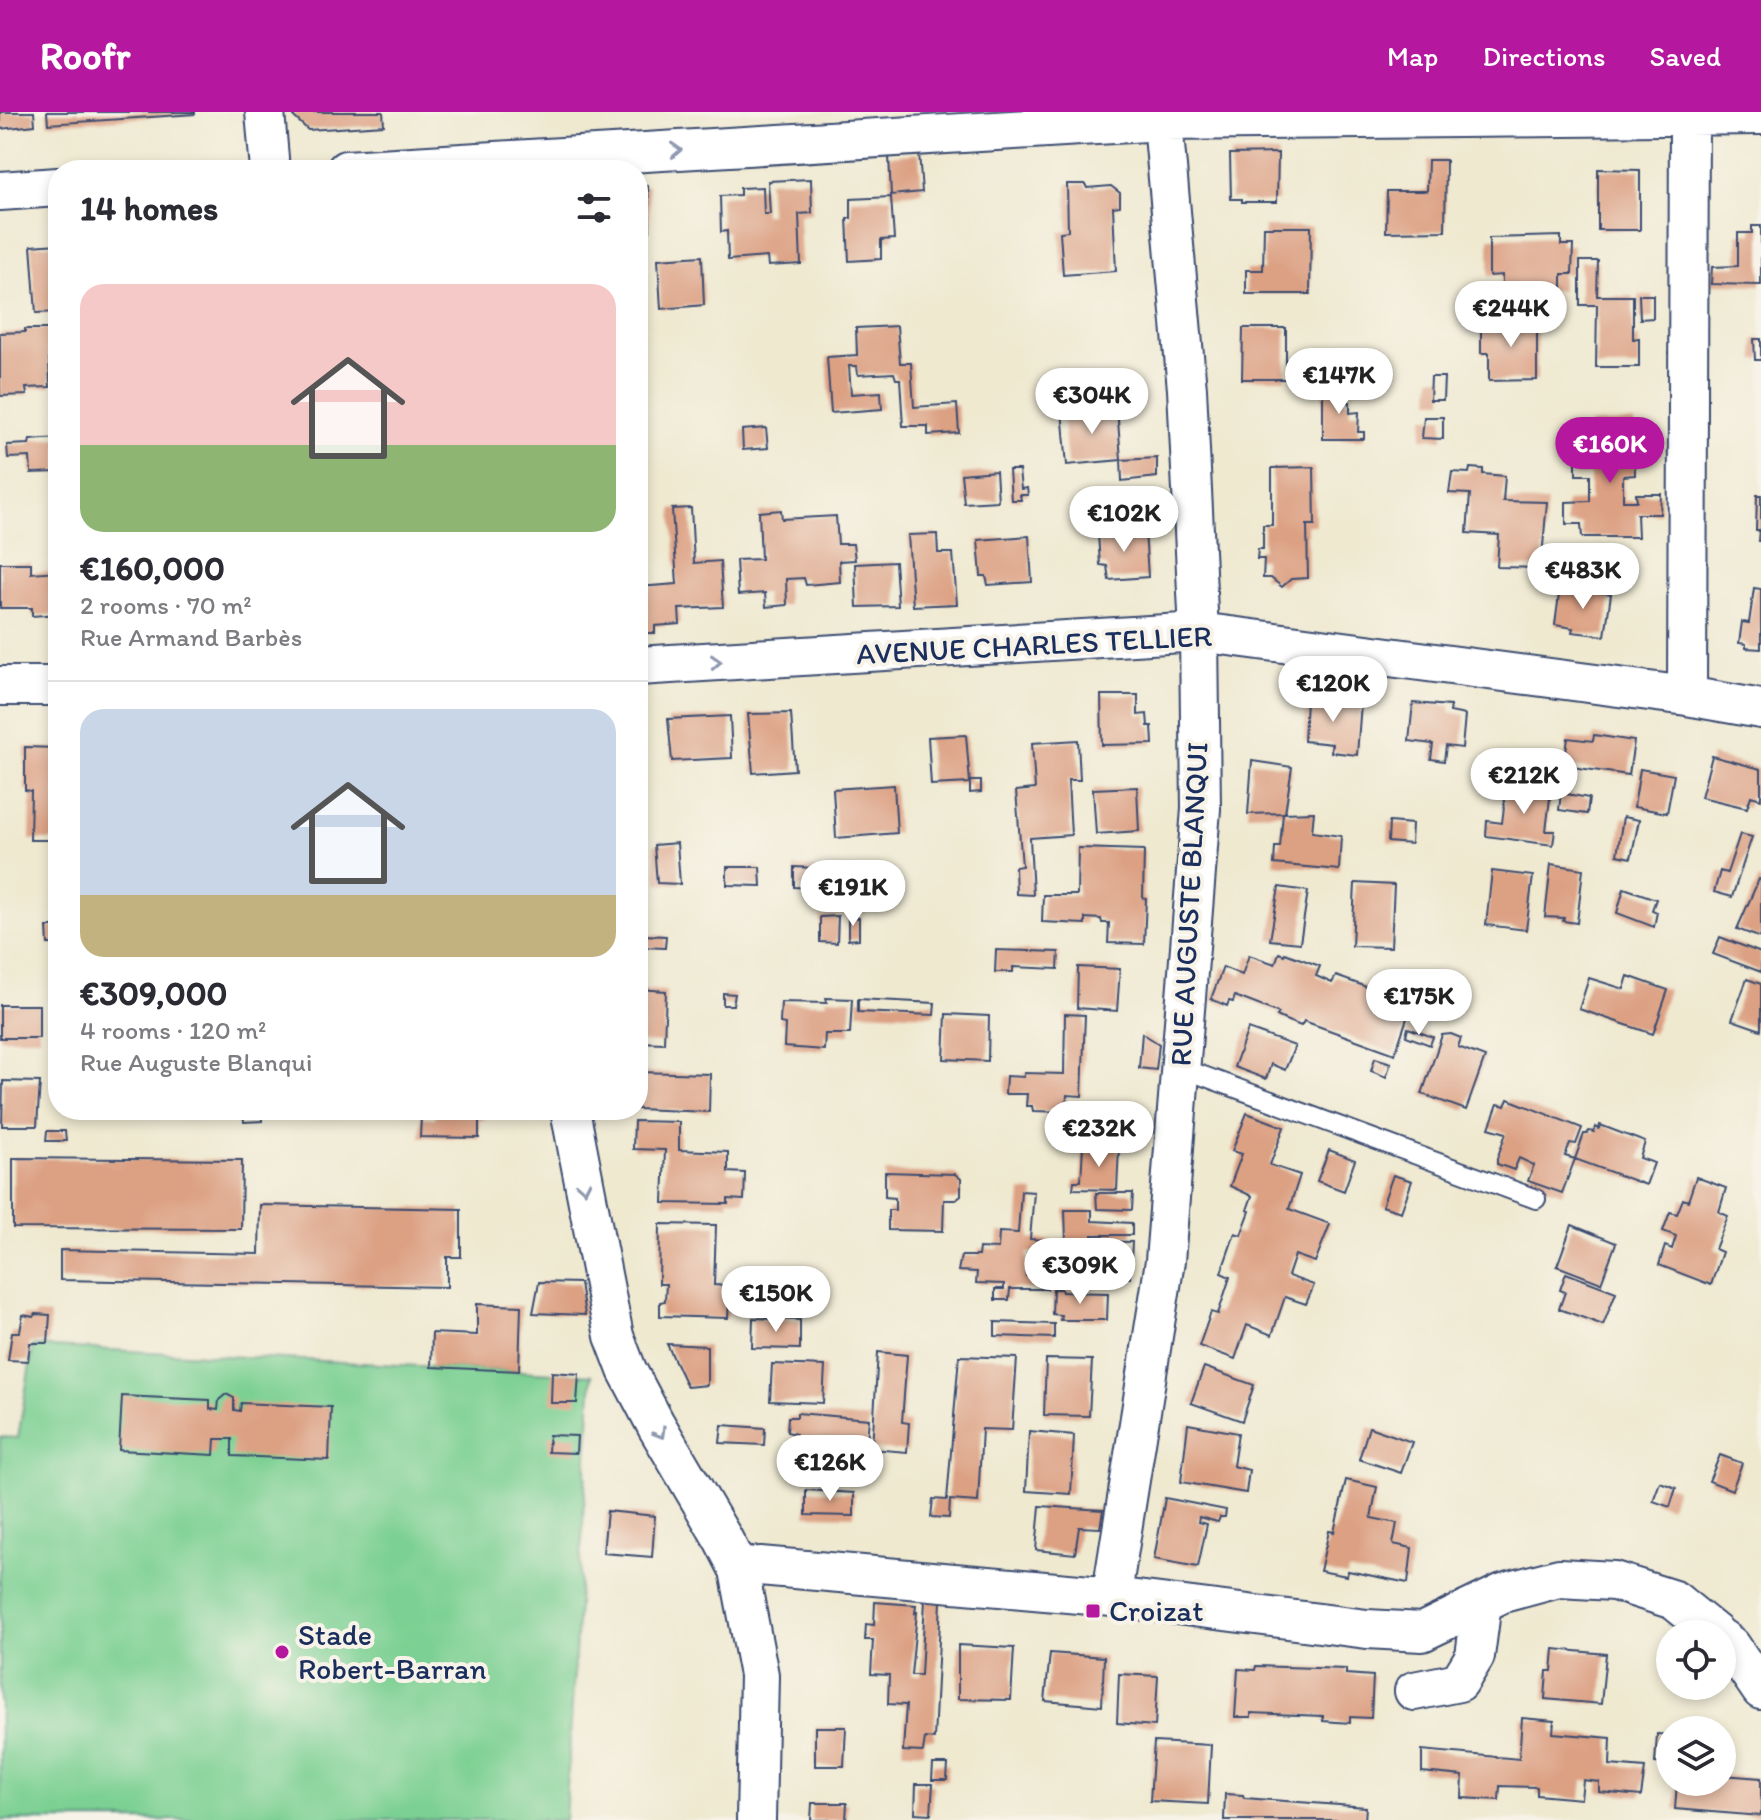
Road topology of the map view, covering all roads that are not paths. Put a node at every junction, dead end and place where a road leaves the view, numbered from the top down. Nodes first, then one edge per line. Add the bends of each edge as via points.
1 (265, 112) edge
2 (1689, 115) junction
3 (1761, 115) edge
4 (1163, 117) edge
5 (269, 160) edge
6 (500, 160) edge
7 (48, 188) edge
8 (0, 191) edge
9 (1199, 632) junction
10 (648, 665) edge
11 (0, 686) edge
12 (48, 686) edge
13 (1687, 696) junction
14 (1761, 709) edge
15 (1179, 1067) junction
16 (572, 1120) edge
17 (1536, 1199) dead end
18 (739, 1570) junction
19 (1113, 1597) junction
20 (1482, 1603) junction
21 (1699, 1620) edge
22 (1736, 1653) edge
23 (1761, 1690) edge
24 (1414, 1691) dead end
25 (756, 1820) edge

1 - 5 street
2 - 3 street
2 - 4 street
2 - 13 street
6 -> 4 street
4 - 9 street, RUE AUGUSTE BLANQUI via 1187,389
7 - 8 street
10 -> 9 street, AVENUE CHARLES TELLIER
9 - 13 street, AVENUE CHARLES TELLIER
9 - 15 street, RUE AUGUSTE BLANQUI via 1201,809
11 - 12 street
13 - 14 street, AVENUE CHARLES TELLIER
15 - 17 lane
15 - 19 street, RUE AUGUSTE BLANQUI via 1165,1261
16 -> 18 street via 614,1336 656,1425
18 - 19 street via 760,1566
18 - 25 street via 759,1675
19 - 20 street via 1422,1632
20 - 21 street via 1559,1578 1614,1581 1674,1600
20 - 24 street via 1475,1656 1459,1682
22 - 23 street

